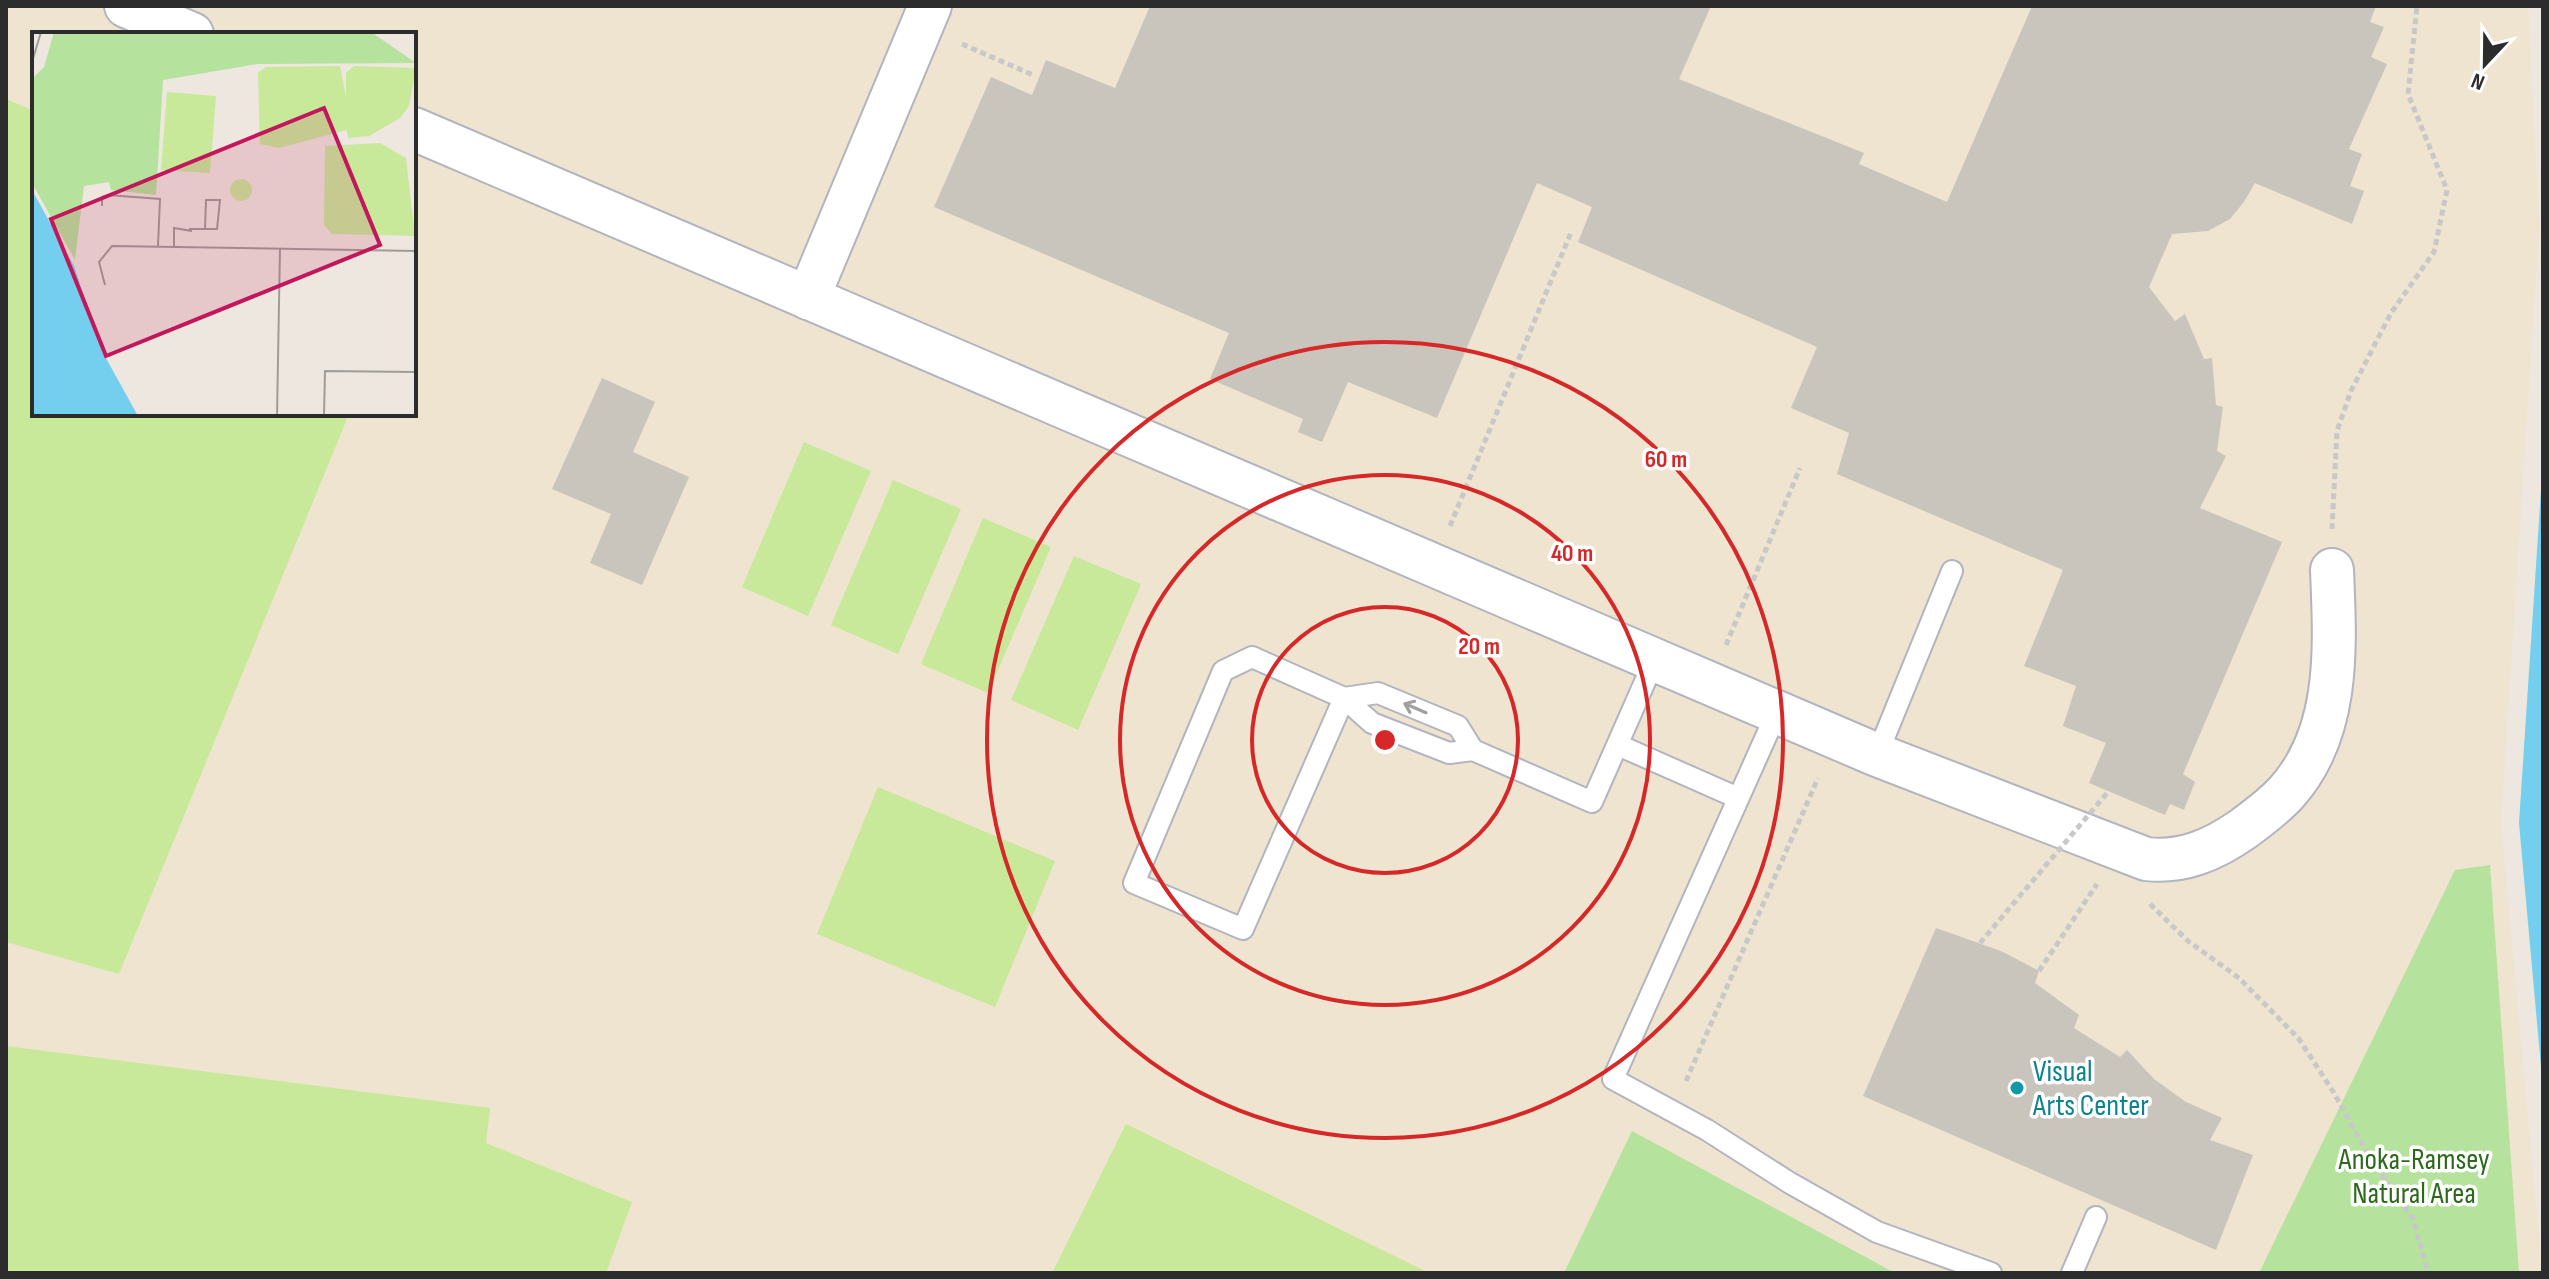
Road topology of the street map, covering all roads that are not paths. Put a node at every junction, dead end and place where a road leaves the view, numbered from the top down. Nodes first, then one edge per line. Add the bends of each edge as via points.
1 (126, 6) edge
2 (940, 22) edge
3 (187, 32) edge
4 (416, 130) edge
5 (808, 298) junction
6 (2332, 570) road end
7 (1952, 571) dead end
8 (1655, 659) junction
9 (1344, 698) junction
10 (1777, 712) junction
11 (1618, 745) junction
12 (1473, 750) junction
13 (1877, 755) junction
14 (1738, 798) junction
15 (2096, 1217) dead end
16 (1991, 1273) edge
17 (2072, 1273) edge

1 - 3 street
2 - 5 street
4 - 5 street
5 - 8 street
6 - 13 street via 2330,697 2315,747 2300,776 2271,809 2201,854 2156,860 2140,856
7 - 13 lane
8 - 10 street
8 - 11 lane
9 - 9 lane via 1252,657 1223,671 1134,883 1243,929
9 - 12 lane via 1372,723 1449,753
12 -> 9 lane via 1458,726 1378,693
10 - 13 street
10 - 14 lane
11 - 12 lane via 1592,802
11 - 14 lane
14 - 16 lane via 1613,1079 1877,1232
15 - 17 lane

